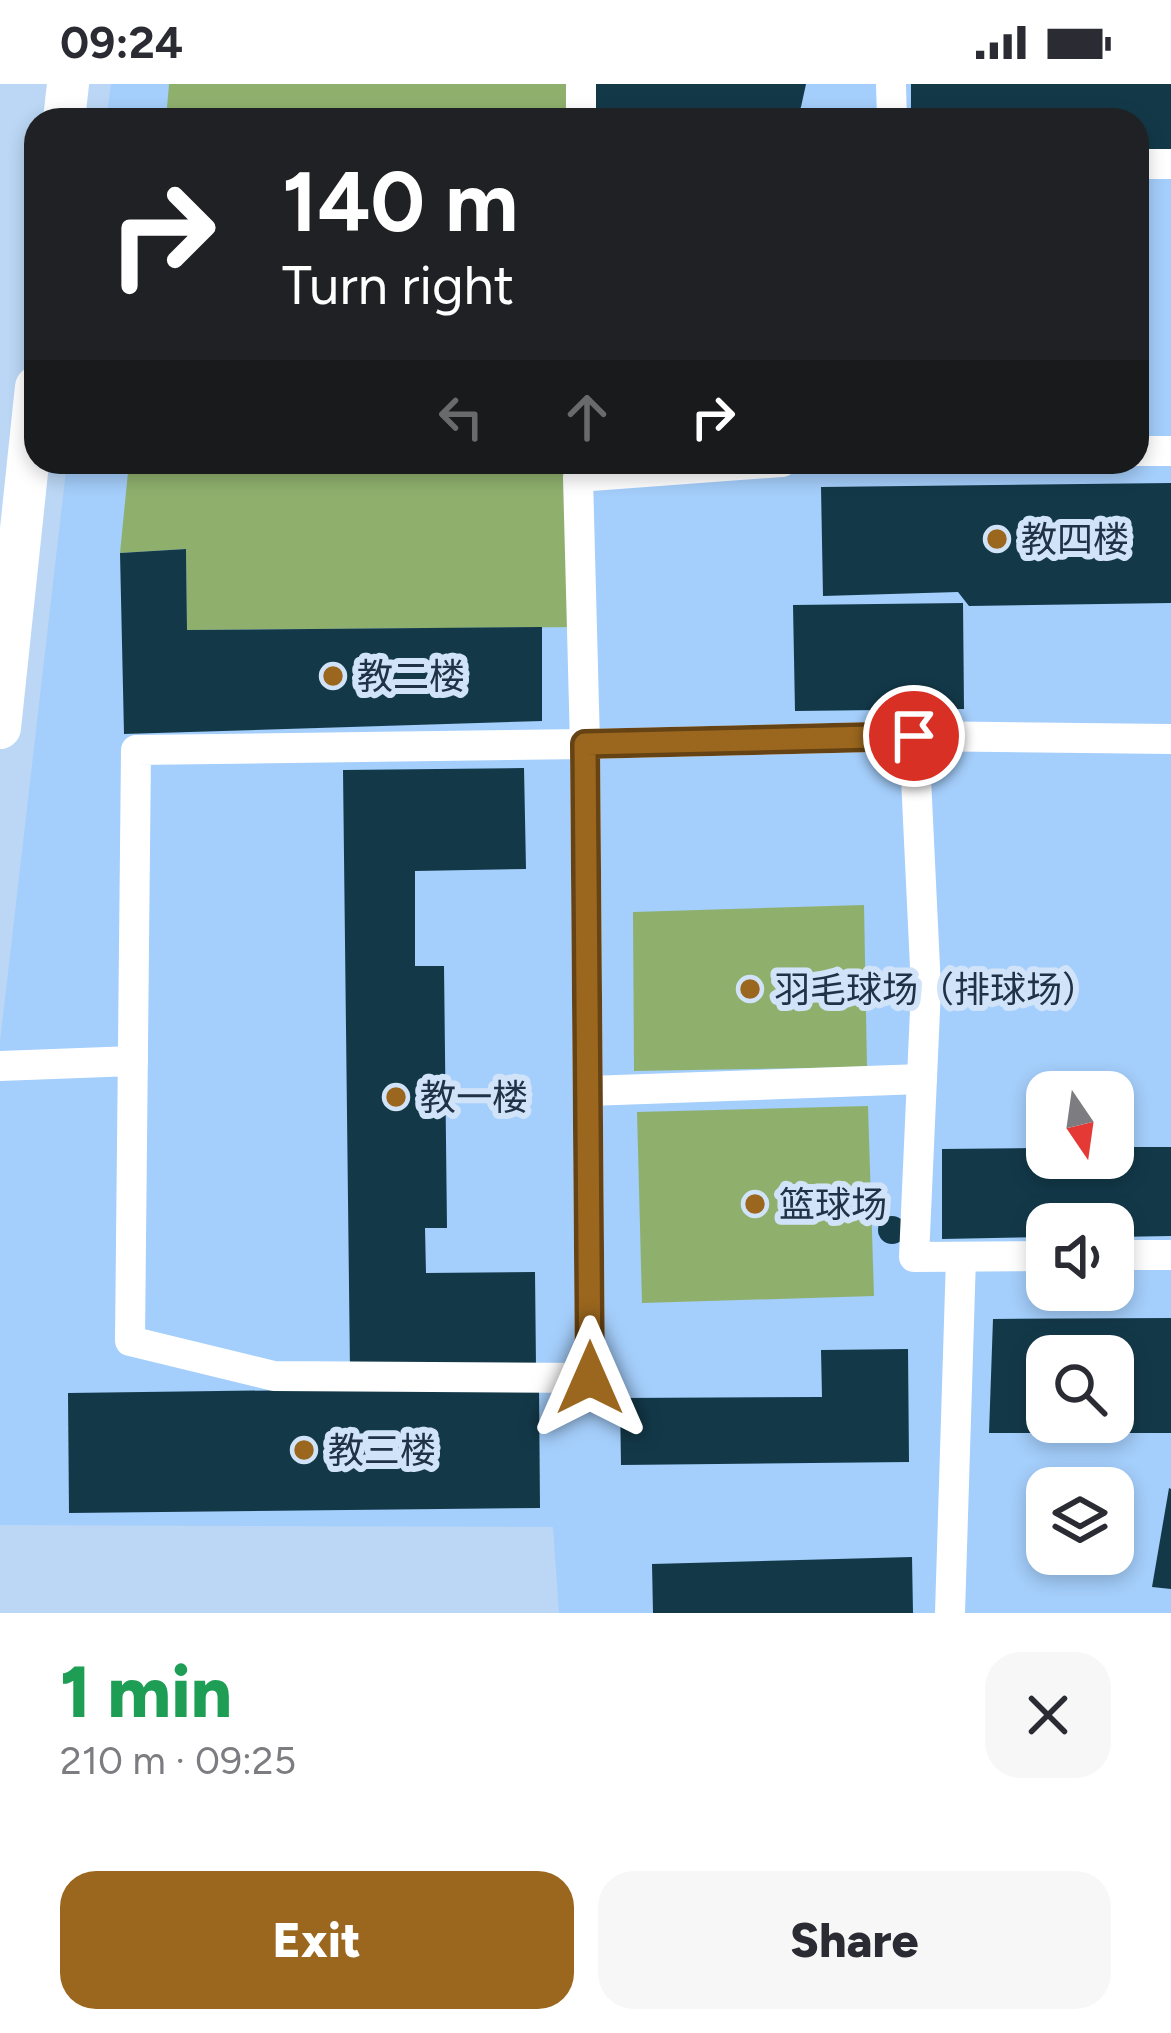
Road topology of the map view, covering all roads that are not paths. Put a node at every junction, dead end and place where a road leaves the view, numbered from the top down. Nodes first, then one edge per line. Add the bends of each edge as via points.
1 (27, 474) edge
2 (578, 474) edge
3 (0, 728) edge
4 (914, 736) junction
5 (1171, 739) edge
6 (585, 744) junction
7 (133, 1061) junction
8 (0, 1066) edge
9 (922, 1079) junction
10 (589, 1090) junction
11 (1134, 1255) edge
12 (1171, 1255) edge
13 (1026, 1256) edge
14 (961, 1257) junction
15 (950, 1613) edge

1 - 3 street
2 - 6 street
4 - 5 street
4 - 6 street
4 - 9 street via 926,988
6 - 7 street via 136,750
6 - 10 street
7 - 8 street
7 - 10 street via 130,1341 274,1376 590,1378
9 - 10 street
9 - 14 street via 914,1257
11 - 12 street
13 - 14 street
14 - 15 street

